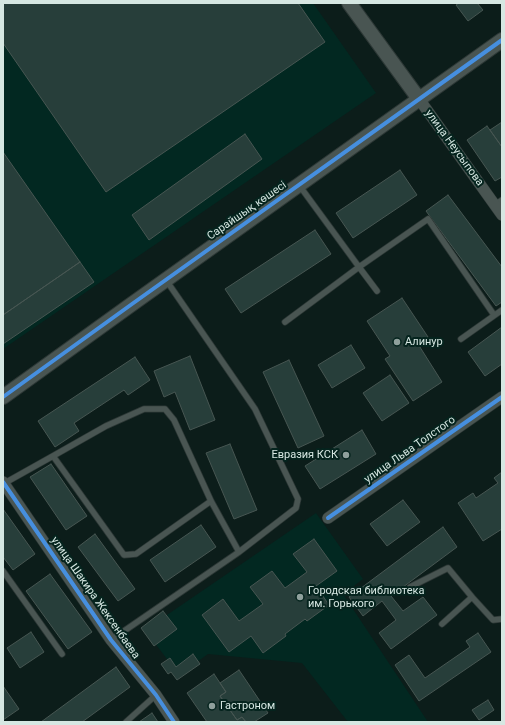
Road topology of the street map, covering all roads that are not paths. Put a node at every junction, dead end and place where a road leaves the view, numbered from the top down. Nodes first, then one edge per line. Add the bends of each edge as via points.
1 (349, 3) edge
2 (502, 40) edge
3 (419, 99) junction
4 (299, 185) junction
5 (498, 202) edge
6 (502, 215) edge
7 (359, 267) junction
8 (166, 280) junction
9 (377, 291) dead end
10 (502, 310) edge
11 (494, 315) junction
12 (285, 322) dead end
13 (461, 339) dead end
14 (502, 397) edge
15 (3, 398) edge
16 (53, 456) junction
17 (3, 483) edge
18 (212, 502) junction
19 (328, 518) dead end
20 (239, 552) junction
21 (3, 571) edge
22 (410, 587) dead end
23 (472, 597) junction
24 (502, 619) edge
25 (442, 624) dead end
26 (110, 640) junction
27 (62, 654) dead end
28 (156, 695) junction
29 (126, 722) edge
30 (174, 722) edge

1 - 3 street, улица Неусыпова
2 - 3 street, Сарайшық көшесі
3 - 4 street, Сарайшық көшесі
3 - 5 street, улица Неусыпова
4 - 7 lane
4 - 8 street, Сарайшық көшесі
5 - 6 street, улица Неусыпова
7 - 9 lane
7 - 11 lane via 428,219
7 - 12 lane
8 - 15 street, Сарайшық көшесі
8 - 20 lane via 254,409 298,499 296,508
10 - 11 lane
11 - 13 lane
14 - 19 street, улица Льва Толстого
16 - 17 lane
16 - 18 lane via 124,555 136,554
16 - 18 lane via 106,426 144,409 165,409 174,420
17 - 26 street, улица Шакира Жексенбаева
18 - 20 lane
20 - 26 lane
21 - 27 lane
22 - 23 lane via 448,568
23 - 24 lane via 493,620
23 - 25 lane
26 - 28 street, улица Шакира Жексенбаева
28 - 29 lane
28 - 30 street, улица Шакира Жексенбаева

